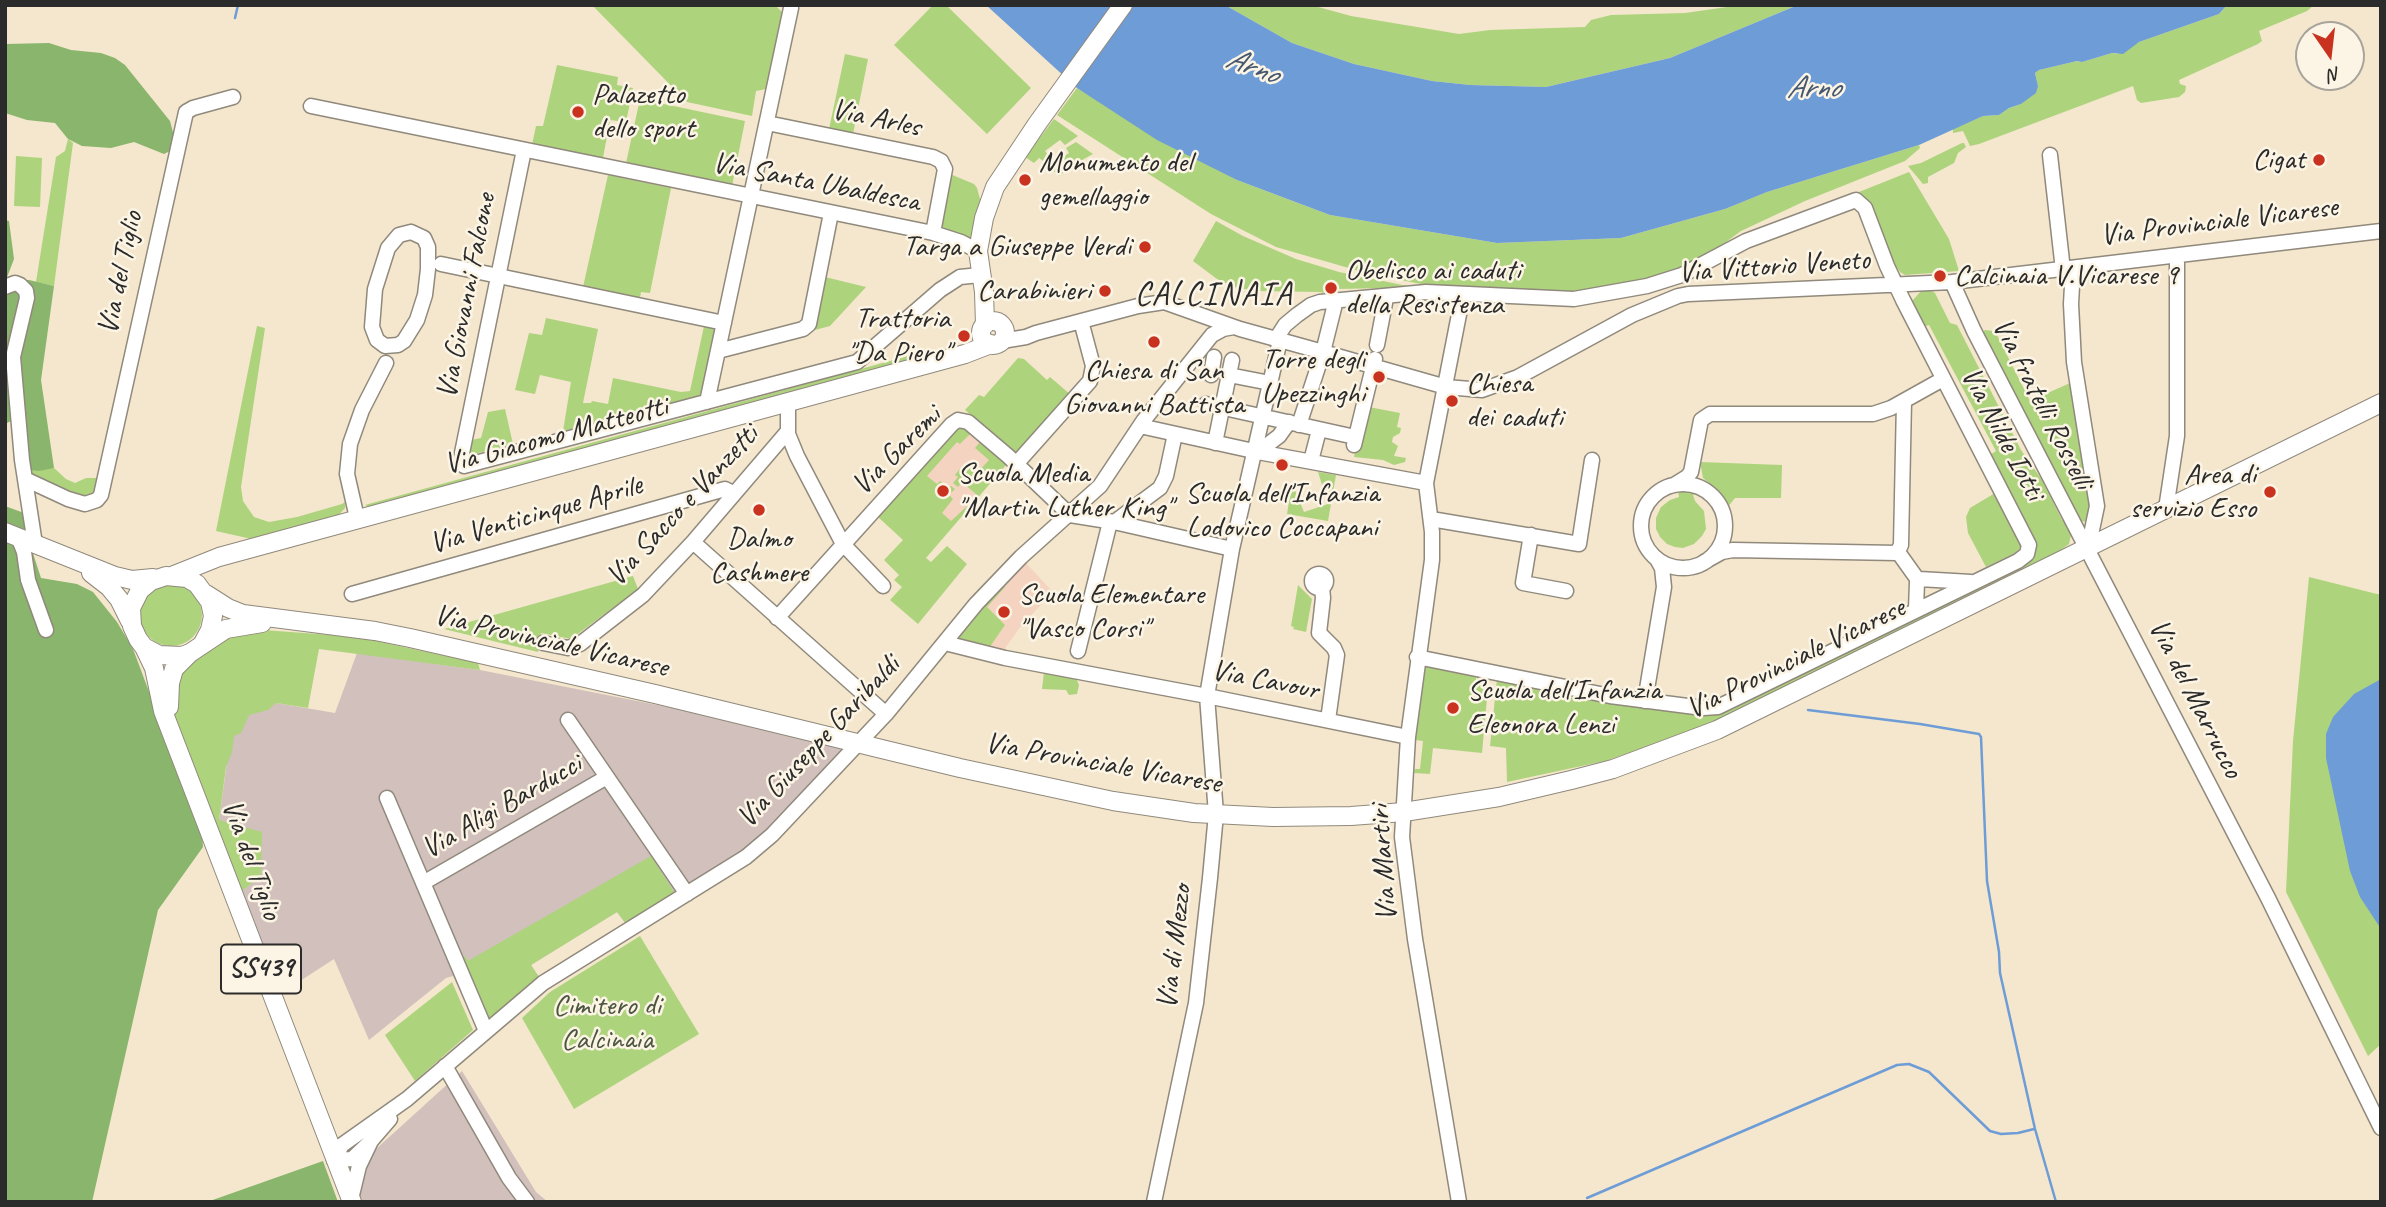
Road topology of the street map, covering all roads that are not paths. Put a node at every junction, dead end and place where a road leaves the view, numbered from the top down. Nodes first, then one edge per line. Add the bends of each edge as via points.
1 (1123, 5) edge
2 (792, 8) dead end
3 (233, 97) dead end
4 (311, 106) dead end
5 (767, 123) junction
6 (524, 150) junction
7 (2050, 155) dead end
8 (750, 197) junction
9 (831, 213) junction
10 (2381, 231) edge
11 (933, 233) junction
12 (978, 251) junction
13 (429, 253) junction
14 (1719, 256) junction
15 (2177, 256) junction
16 (441, 264) junction
17 (2068, 269) junction
18 (428, 277) junction
19 (498, 277) junction
20 (1952, 282) junction
21 (982, 283) junction
22 (5, 286) edge
23 (1897, 286) junction
24 (1464, 294) junction
25 (1678, 296) junction
26 (1386, 298) junction
27 (1336, 300) junction
28 (1176, 306) junction
29 (1081, 321) junction
30 (724, 323) junction
31 (1234, 327) junction
32 (993, 332) junction
33 (1278, 340) junction
34 (379, 341) junction
35 (398, 345) junction
36 (1202, 347) junction
37 (718, 351) junction
38 (1323, 352) junction
39 (1375, 356) junction
40 (1214, 357) dead end
41 (1232, 360) dead end
42 (386, 363) junction
43 (1211, 375) dead end
44 (1229, 376) junction
45 (1943, 379) junction
46 (1270, 383) junction
47 (1446, 387) junction
48 (788, 401) junction
49 (1904, 401) junction
50 (707, 402) junction
51 (2381, 403) edge
52 (1206, 404) dead end
53 (1222, 408) junction
54 (1262, 416) junction
55 (1294, 423) junction
56 (1140, 426) junction
57 (1319, 430) junction
58 (788, 431) junction
59 (1175, 435) junction
60 (1215, 443) junction
61 (1354, 444) junction
62 (1256, 451) junction
63 (1592, 460) dead end
64 (1311, 461) junction
65 (1017, 463) junction
66 (1351, 468) junction
67 (25, 478) junction
68 (1426, 483) junction
69 (1674, 485) junction
70 (733, 493) junction
71 (2166, 509) junction
72 (1070, 515) junction
73 (357, 519) junction
74 (1431, 519) junction
75 (1114, 522) junction
76 (12, 535) edge
77 (1531, 535) junction
78 (693, 542) junction
79 (843, 544) junction
80 (40, 547) junction
81 (247, 549) junction
82 (1232, 549) junction
83 (2088, 549) junction
84 (1898, 552) junction
85 (1657, 559) junction
86 (74, 562) junction
87 (1699, 564) junction
88 (26, 567) junction
89 (170, 575) junction
90 (1919, 580) junction
91 (1974, 582) junction
92 (883, 586) dead end
93 (1322, 587) dead end
94 (1664, 587) junction
95 (1566, 591) dead end
96 (205, 592) junction
97 (352, 594) dead end
98 (1916, 609) junction
99 (777, 618) junction
100 (289, 622) junction
101 (132, 626) junction
102 (46, 630) dead end
103 (543, 643) dead end
104 (945, 643) junction
105 (144, 647) junction
106 (197, 648) junction
107 (1078, 651) dead end
108 (1417, 657) junction
109 (1207, 696) junction
110 (1645, 701) junction
111 (886, 714) junction
112 (568, 720) dead end
113 (1328, 720) junction
114 (174, 734) junction
115 (1408, 737) junction
116 (860, 742) junction
117 (607, 777) junction
118 (387, 798) dead end
119 (1404, 813) junction
120 (1216, 814) junction
121 (424, 883) junction
122 (687, 894) junction
123 (485, 1031) junction
124 (445, 1066) junction
125 (321, 1122) junction
126 (2381, 1128) edge
127 (369, 1135) junction
128 (334, 1160) junction
129 (1458, 1199) edge
130 (352, 1200) edge
131 (527, 1202) edge
132 (1154, 1202) edge

1 - 12 main road via 995,187
2 - 5 street
3 - 67 street, Via del Tiglio via 186,112 101,495 85,504
4 - 6 street, Via Santa Ubaldesca
5 - 8 street
5 - 11 street, Via Arles via 941,161 945,169
6 - 8 street, Via Santa Ubaldesca
6 - 19 street, Via Giovanni Falcone
7 - 17 street, Via Provinciale Vicarese
8 - 9 street, Via Santa Ubaldesca
8 - 30 street
9 - 11 street, Via Santa Ubaldesca
9 - 37 street via 809,324
10 - 15 street, Via Provinciale Vicarese
11 - 12 street, Via Santa Ubaldesca
12 - 21 main road
13 - 16 street
13 - 18 street
13 - 34 street via 424,238 411,232 399,235 388,248 371,316
14 - 23 street, Via Nilde Iotti via 1746,241 1856,200 1865,208
14 - 24 street via 1668,280 1574,299
14 - 25 street
15 - 17 street, Via Provinciale Vicarese
15 - 71 street via 2177,436
16 - 18 street
16 - 19 street
17 - 20 street, Via Provinciale Vicarese
17 - 83 street via 2074,362 2097,506
18 - 35 street via 417,320
19 - 30 street
19 - 50 street, Via Giovanni Falcone via 462,464
20 - 23 street, Via Provinciale Vicarese
20 - 83 street, Via fratelli Rosselli
21 - 32 main road
21 - 50 street via 964,276 940,290 857,362
22 - 67 street via 20,285 27,298 13,358
23 - 25 street, Via Vittorio Veneto
23 - 45 street, Via Nilde Iotti
24 - 26 street via 1426,292
24 - 47 street, Via Martiri
25 - 47 street, Via Vittorio Veneto via 1632,315 1507,382 1482,390
26 - 27 street
26 - 39 street
27 - 33 street via 1303,310 1285,325
27 - 38 street
28 - 29 street via 1154,302
28 - 31 street, Via Vittorio Veneto
28 - 36 street via 1202,323
29 - 32 street via 1036,333
29 - 65 street via 1093,366 1090,381
30 - 37 street
31 - 33 street, Via Vittorio Veneto
31 - 36 street, Via Giuseppe Garibaldi via 1217,331
32 - 48 main road, Via Giacomo Matteotti via 955,355
33 - 38 street, Via Vittorio Veneto
33 - 46 street, Via di Mezzo
34 - 35 street via 385,346
34 - 42 street via 386,351
35 - 42 street
36 - 56 street, Via Giuseppe Garibaldi
37 - 50 street
38 - 39 street, Via Vittorio Veneto
38 - 55 street
39 - 47 street, Via Vittorio Veneto
39 - 61 street
40 - 43 street
41 - 44 street
42 - 73 street via 362,410 348,456 348,481
44 - 46 street
44 - 53 street
45 - 49 street
45 - 91 street, Via Nilde Iotti via 2029,545 2023,558
46 - 54 street, Via di Mezzo
47 - 68 street, Via Martiri
48 - 58 street
48 - 73 main road, Via Giacomo Matteotti
49 - 69 street via 1873,414 1710,414 1701,420 1691,471
49 - 84 street
51 - 71 main road, Via Provinciale Vicarese
52 - 53 street
53 - 54 street
53 - 60 street
54 - 55 street
54 - 62 street, Via di Mezzo
55 - 57 street
55 - 62 street
56 - 59 street
56 - 72 street, Via Giuseppe Garibaldi via 1100,486
57 - 61 street
57 - 64 street
58 - 70 street, Via Sacco e Vanzetti
58 - 79 street
59 - 60 street
59 - 75 street via 1160,488
60 - 62 street
61 - 66 street
62 - 64 street
62 - 82 street, Via di Mezzo
63 - 77 street via 1579,544
64 - 66 street
65 - 72 street, Via Garemi
65 - 79 street, Via Garemi via 968,422 958,420
66 - 68 street
67 - 80 street
68 - 74 street, Via Martiri
69 - 85 street via 1654,496 1642,517 1643,538
69 - 87 street via 1701,489 1722,510 1722,541 1716,552
70 - 78 street, Via Sacco e Vanzetti
70 - 97 street, Via Venticinque Aprile via 725,489
71 - 83 main road, Via Provinciale Vicarese
72 - 75 street
72 - 104 street, Via Giuseppe Garibaldi via 1021,557
73 - 81 main road, Via Giacomo Matteotti
74 - 77 street
74 - 108 street, Via Martiri via 1432,560
75 - 82 street
75 - 107 street via 1109,526
76 - 80 main road
76 - 88 street via 24,552
77 - 95 street via 1523,583
78 - 99 street
78 - 103 street, Via Sacco e Vanzetti via 643,595 580,644 568,648
79 - 92 street
79 - 99 street
80 - 86 main road
80 - 88 street
81 - 89 main road, Via Giacomo Matteotti
81 - 96 main road via 216,568
82 - 109 street, Via di Mezzo
83 - 119 main road, Via Provinciale Vicarese via 1765,708 1670,749 1531,790
83 - 126 street, Via del Marrucco
84 - 87 street via 1733,550
84 - 90 street
85 - 87 street via 1673,567
85 - 94 street
86 - 89 main road via 132,580
86 - 101 main road via 110,587
87 - 94 street via 1672,576
88 - 102 street
89 - 96 main road via 191,580
89 - 101 main road via 151,581 136,595
90 - 91 street, Via Nilde Iotti
90 - 98 street
91 - 98 street, Via Nilde Iotti
93 - 113 street, Via Cavour via 1318,632 1337,655
94 - 110 street
96 - 100 main road, Via Provinciale Vicarese via 243,614
96 - 106 main road via 213,622
98 - 110 street, Via Nilde Iotti via 1718,707
99 - 111 street
100 - 106 main road, Via Provinciale Vicarese via 236,626
100 - 116 main road, Via Provinciale Vicarese via 398,636
101 - 105 main road
104 - 109 street, Via Cavour
104 - 111 street, Via Giuseppe Garibaldi
105 - 106 main road via 164,657 181,656
105 - 114 main road, Via del Tiglio
106 - 114 main road, Via del Tiglio via 174,669 170,683
108 - 110 street, Via Nilde Iotti
108 - 115 street, Via Martiri
109 - 113 street, Via Cavour
109 - 120 street, Via di Mezzo
111 - 116 street, Via Giuseppe Garibaldi
112 - 117 street, Via Aligi Barducci
113 - 115 street, Via Cavour
114 - 125 main road, Via del Tiglio / SS439
115 - 119 street, Via Martiri
116 - 120 main road, Via Provinciale Vicarese via 1083,795
116 - 122 street, Via Giuseppe Garibaldi via 760,846
117 - 121 street, Via Aligi Barducci
117 - 122 street, Via Aligi Barducci
118 - 121 street, Via Aligi Barducci
119 - 120 main road, Via Provinciale Vicarese via 1327,817
119 - 129 street, Via Martiri via 1403,848 1415,939
120 - 132 street, Via di Mezzo via 1196,1003
121 - 123 street, Via Aligi Barducci
122 - 123 street, Via Giuseppe Garibaldi via 543,983
123 - 124 street, Via Giuseppe Garibaldi
124 - 127 street, Via Giuseppe Garibaldi
124 - 131 street
125 - 127 street via 337,1134
125 - 128 main road, Via del Tiglio / SS439
127 - 128 street, Via Giuseppe Garibaldi via 342,1145
127 - 130 street
128 - 130 main road, Via del Tiglio / SS439

